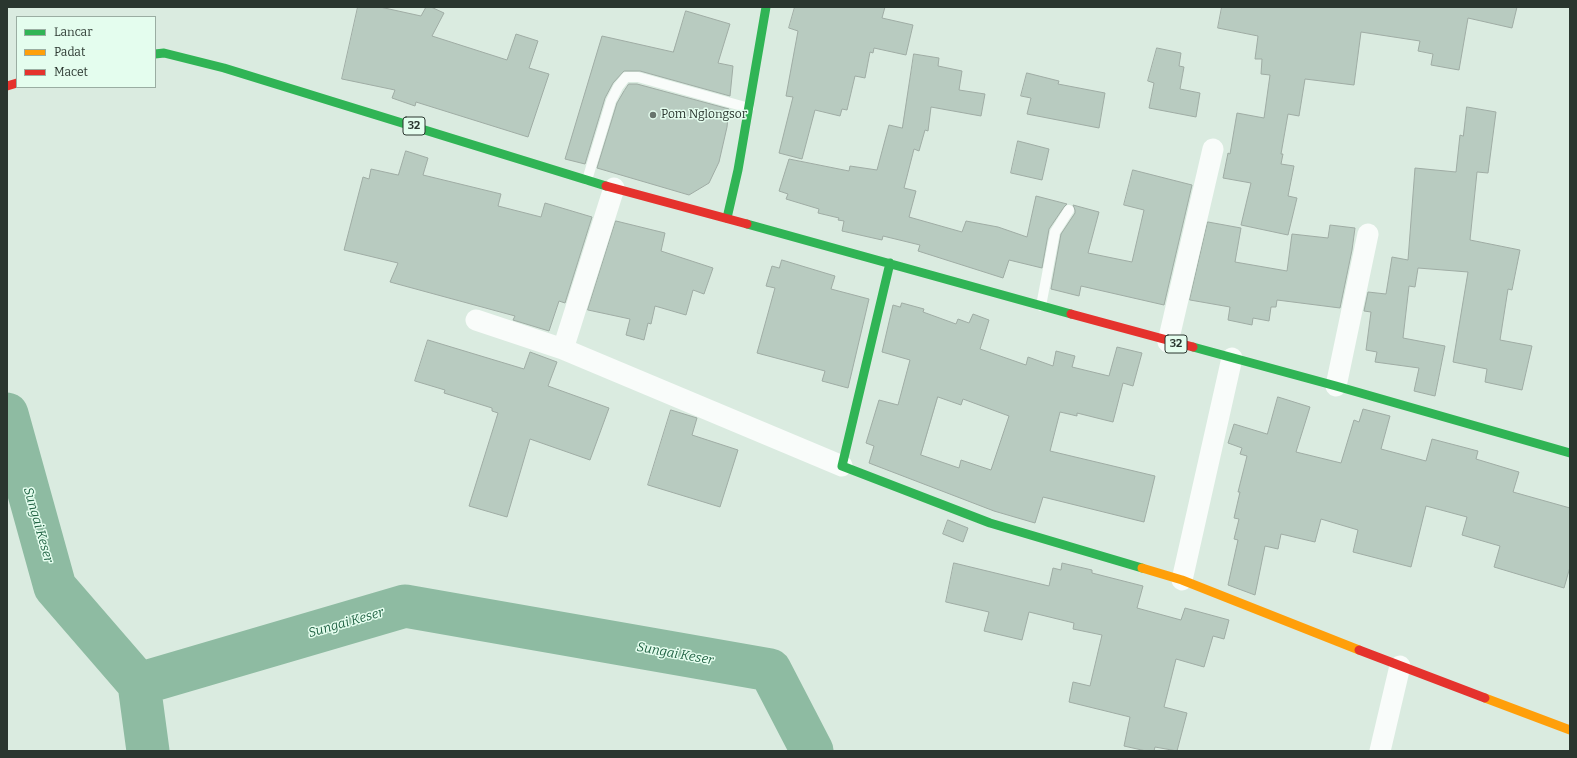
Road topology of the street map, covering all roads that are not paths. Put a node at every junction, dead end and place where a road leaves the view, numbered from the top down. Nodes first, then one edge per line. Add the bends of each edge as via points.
1 (766, 7) edge
2 (156, 54) edge
3 (749, 108) junction
4 (1213, 149) dead end
5 (587, 180) junction
6 (614, 188) junction
7 (1069, 210) dead end
8 (727, 218) junction
9 (1368, 234) dead end
10 (890, 263) junction
11 (1041, 306) junction
12 (476, 320) dead end
13 (1168, 342) junction
14 (563, 349) junction
15 (1232, 358) junction
16 (1336, 386) junction
17 (1570, 453) edge
18 (842, 466) junction
19 (1182, 580) junction
20 (1400, 666) junction
21 (1570, 730) edge
22 (1380, 751) edge

1 - 3 main road
2 - 5 main road, 32 via 164,53 224,68
3 - 5 lane via 638,77 626,77 611,101
3 - 8 main road
4 - 13 street
5 - 6 main road, 32
6 - 8 main road, 32
6 - 14 street
7 - 11 lane via 1055,232
8 - 10 main road, 32
9 - 16 street
10 - 11 main road, 32
10 - 18 main road
11 - 13 main road, 32
12 - 14 street
13 - 15 main road, 32
14 - 18 street
15 - 16 main road, 32
15 - 19 street
16 - 17 main road, 32
18 - 19 main road via 990,523
19 - 20 main road
20 - 21 main road
20 - 22 street

